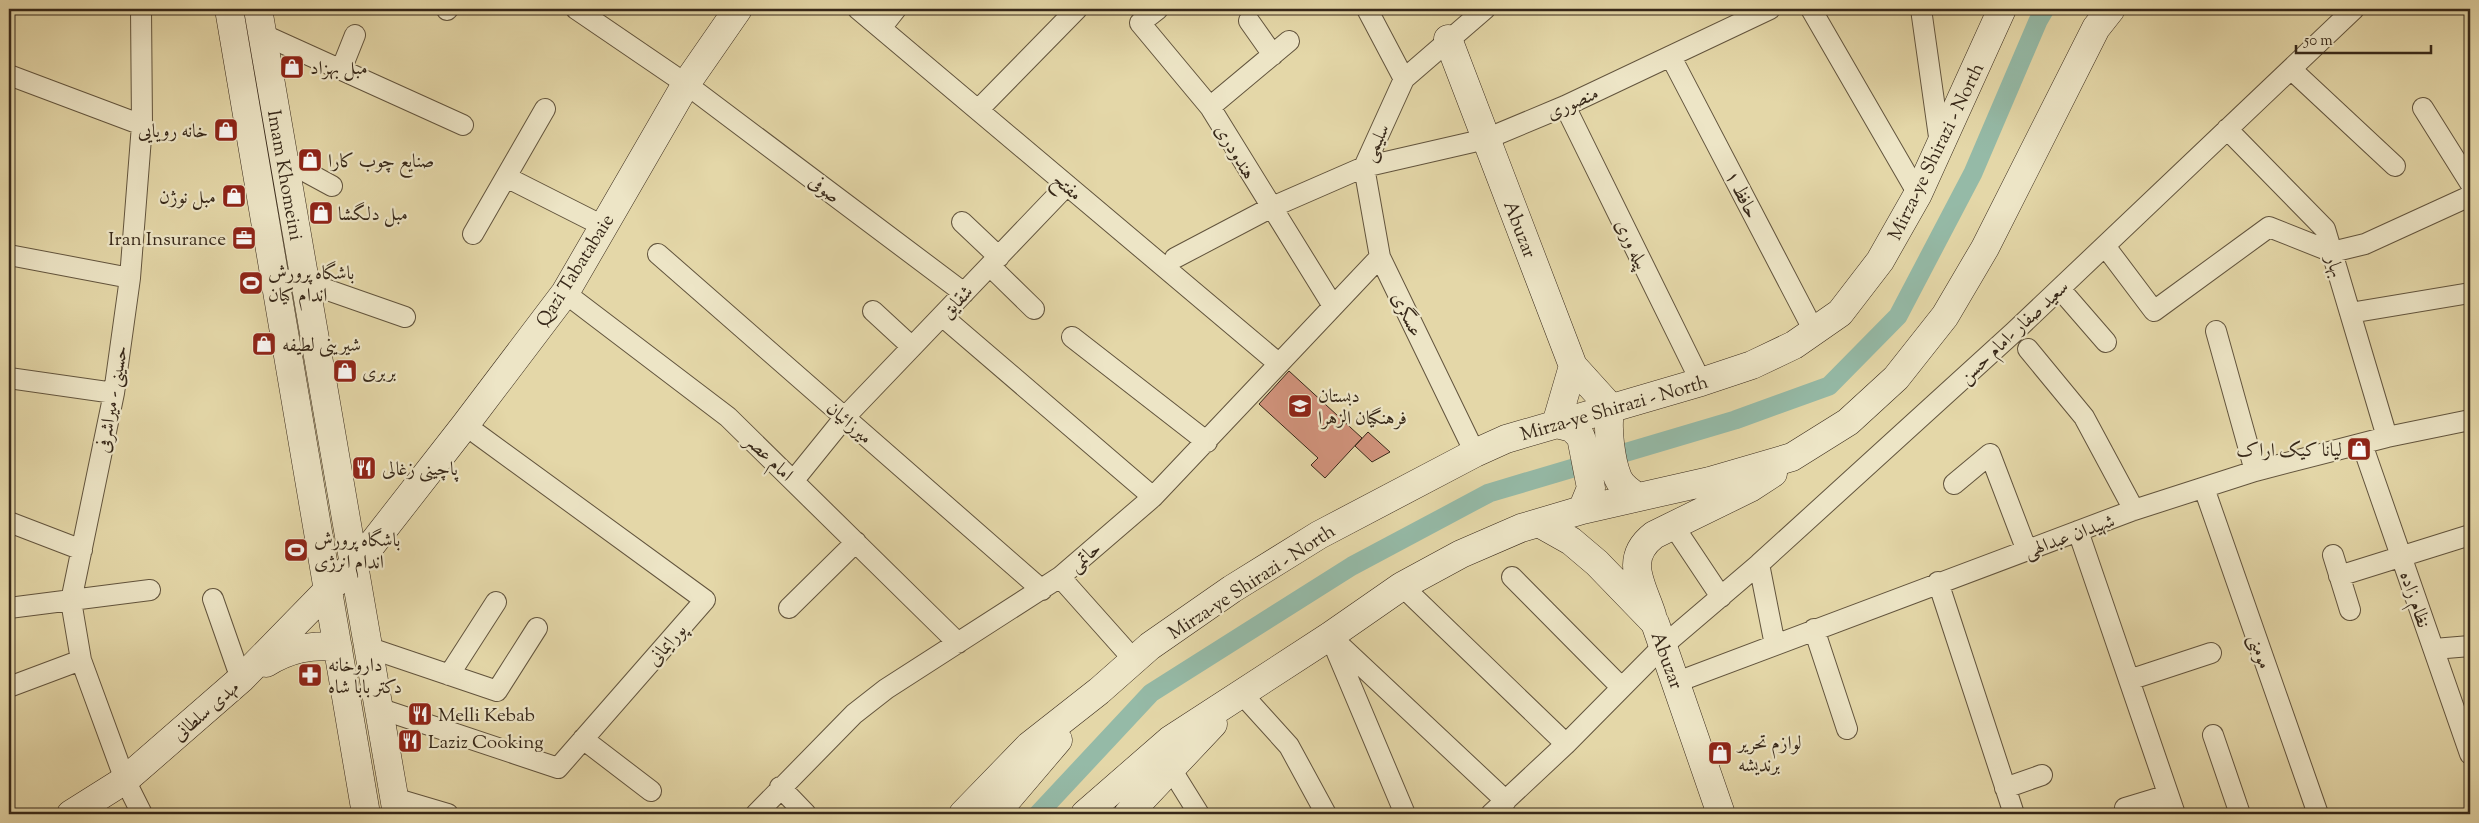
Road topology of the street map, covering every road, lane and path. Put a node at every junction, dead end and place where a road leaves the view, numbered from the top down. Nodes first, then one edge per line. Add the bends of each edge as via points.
1 (141, 9) edge
2 (229, 9) edge
3 (576, 9) edge
4 (738, 9) edge
5 (858, 9) edge
6 (896, 9) edge
7 (1077, 9) edge
8 (1158, 9) edge
9 (1367, 9) edge
10 (1485, 9) edge
11 (1770, 9) edge
12 (1811, 9) edge
13 (1921, 9) edge
14 (2002, 9) edge
15 (2111, 9) edge
16 (2354, 9) edge
17 (1249, 21) dead end
18 (260, 22) edge
19 (881, 28) junction
20 (355, 35) dead end
21 (1448, 39) junction
22 (1289, 41) dead end
23 (1273, 55) junction
24 (1671, 56) junction
25 (2291, 69) junction
26 (341, 70) junction
27 (9, 75) edge
28 (1404, 79) junction
29 (686, 84) junction
30 (1565, 106) junction
31 (1210, 107) junction
32 (2424, 108) dead end
33 (545, 109) dead end
34 (978, 110) junction
35 (463, 125) dead end
36 (142, 126) junction
37 (2227, 130) junction
38 (1486, 139) junction
39 (1940, 144) junction
40 (284, 160) junction
41 (2395, 166) dead end
42 (1364, 167) junction
43 (506, 177) junction
44 (2470, 183) edge
45 (1067, 185) junction
46 (332, 186) dead end
47 (1918, 194) junction
48 (2470, 196) edge
49 (1270, 208) junction
50 (962, 222) dead end
51 (603, 226) junction
52 (473, 234) dead end
53 (2105, 246) junction
54 (2332, 252) junction
55 (658, 254) dead end
56 (9, 255) edge
57 (1380, 257) junction
58 (1175, 258) dead end
59 (994, 261) junction
60 (130, 278) junction
61 (275, 278) junction
62 (305, 282) junction
63 (2060, 289) junction
64 (2470, 292) edge
65 (565, 293) junction
66 (964, 293) junction
67 (1333, 306) junction
68 (1034, 309) dead end
69 (873, 311) dead end
70 (2350, 313) junction
71 (942, 316) junction
72 (404, 317) dead end
73 (1814, 331) junction
74 (2216, 331) dead end
75 (1072, 337) dead end
76 (2106, 342) dead end
77 (912, 347) junction
78 (2028, 349) dead end
79 (1278, 363) junction
80 (1573, 366) junction
81 (9, 378) edge
82 (1701, 382) junction
83 (114, 393) junction
84 (845, 417) junction
85 (1610, 418) junction
86 (2470, 420) edge
87 (1556, 424) junction
88 (466, 426) junction
89 (2387, 437) junction
90 (1206, 442) junction
91 (2362, 444) junction
92 (1475, 453) junction
93 (1792, 457) junction
94 (2255, 471) junction
95 (794, 480) junction
96 (1954, 484) dead end
97 (2204, 488) junction
98 (1152, 497) junction
99 (1638, 497) junction
100 (1586, 499) junction
101 (2134, 510) junction
102 (9, 522) edge
103 (1539, 523) junction
104 (1673, 525) junction
105 (2078, 531) junction
106 (2470, 535) edge
107 (856, 542) junction
108 (82, 550) junction
109 (2027, 550) junction
110 (2333, 555) dead end
111 (2402, 556) junction
112 (353, 564) junction
113 (1759, 564) junction
114 (2339, 576) junction
115 (1060, 577) junction
116 (1512, 577) dead end
117 (1938, 582) junction
118 (1402, 586) junction
119 (150, 590) dead end
120 (1042, 590) junction
121 (328, 591) junction
122 (1721, 597) junction
123 (213, 599) dead end
124 (71, 601) junction
125 (496, 602) dead end
126 (9, 608) edge
127 (789, 608) dead end
128 (2350, 610) dead end
129 (538, 628) dead end
130 (1814, 629) junction
131 (1660, 634) junction
132 (1330, 636) junction
133 (958, 642) junction
134 (1775, 645) junction
135 (2470, 646) edge
136 (338, 647) junction
137 (367, 647) junction
138 (2434, 649) junction
139 (2211, 653) dead end
140 (81, 660) junction
141 (1134, 660) junction
142 (449, 675) junction
143 (241, 679) junction
144 (2129, 680) junction
145 (1677, 682) junction
146 (9, 687) edge
147 (1621, 687) junction
148 (1099, 691) junction
149 (1242, 694) junction
150 (378, 708) junction
151 (1847, 729) dead end
152 (2213, 735) dead end
153 (583, 739) junction
154 (1566, 744) junction
155 (2470, 754) edge
156 (1171, 769) junction
157 (2042, 775) dead end
158 (125, 780) junction
159 (780, 787) junction
160 (2005, 788) junction
161 (651, 792) dead end
162 (2168, 795) junction
163 (396, 806) edge
164 (1499, 808) edge
165 (2125, 808) dead end
166 (71, 814) edge
167 (142, 814) edge
168 (366, 814) edge
169 (448, 814) edge
170 (756, 814) edge
171 (806, 814) edge
172 (962, 814) edge
173 (995, 814) edge
174 (1085, 814) edge
175 (1128, 814) edge
176 (1199, 814) edge
177 (1326, 814) edge
178 (1405, 814) edge
179 (1721, 814) edge
180 (2014, 814) edge
181 (2175, 814) edge
182 (2240, 814) edge
183 (2318, 814) edge

1 - 36 street, حسینی - میراشرفی
2 - 61 main road, Imam Khomeini
3 - 29 street, صوفی
4 - 29 main road, Qazi Tabatabaie
5 - 19 street, مفتح
6 - 19 street
7 - 34 street
8 - 31 street, هندودری via 1140,23
9 - 28 street
10 - 21 street, سلیمی
11 - 24 street, منصوری
12 - 47 street
13 - 39 street
14 - 39 main road, Mirza-ye Shirazi - North
15 - 93 main road via 2096,28 1985,248 1945,316 1889,384 1848,422
16 - 25 street, سعید صفار -امام حسن
17 - 23 street
18 - 26 street
18 - 40 main road, Imam Khomeini
19 - 34 street, مفتح
20 - 26 street
21 - 28 street, سلیمی
21 - 38 main road, Abuzar
22 - 23 street
23 - 31 street
24 - 30 street, منصوری
24 - 73 street, حافظ ۱
25 - 37 street, سعید صفار -امام حسن
25 - 41 street
26 - 35 street
27 - 36 street
28 - 42 street, سلیمی
29 - 51 main road, Qazi Tabatabaie
29 - 66 street, صوفی
30 - 38 street, منصوری
30 - 82 street, پیله وری
31 - 49 street, هندودری
32 - 44 street
33 - 43 street
34 - 45 street, مفتح
36 - 60 street, حسینی - میراشرفی
37 - 53 street, سعید صفار -امام حسن
37 - 54 street, بهار via 2325,229
38 - 42 street, منصوری
38 - 80 main road, Abuzar
39 - 47 main road, Mirza-ye Shirazi - North
40 - 46 street
40 - 62 main road, Imam Khomeini
42 - 49 street, سلیمی
42 - 57 street, عسگری
43 - 51 street
43 - 52 street
45 - 59 street, شقایق
45 - 79 street, مفتح
47 - 73 main road, Mirza-ye Shirazi - North via 1880,261 1840,313
48 - 54 street via 2365,244
49 - 58 street, سلیمی
49 - 67 street, هندودری
50 - 59 street
51 - 65 main road, Qazi Tabatabaie
53 - 54 street via 2154,311 2269,227
53 - 63 street, سعید صفار -امام حسن
54 - 70 street, بهار
55 - 84 street, میرزائیان
56 - 60 street
57 - 67 street, حاتمی
57 - 92 street, عسگری
59 - 66 street, شقایق
59 - 68 street
60 - 83 street, حسینی - میراشرفی
61 - 62 street
61 - 121 main road, Imam Khomeini
62 - 72 street
62 - 112 main road, Imam Khomeini
63 - 76 street
63 - 113 street, سعید صفار -امام حسن
64 - 70 street
65 - 88 main road, Qazi Tabatabaie
65 - 95 street, امام عصر via 728,417
66 - 71 street, شقایق
67 - 79 street, حاتمی
69 - 77 street
70 - 89 street, بهار
71 - 77 street, شقایق
71 - 98 street
73 - 82 main road, Mirza-ye Shirazi - North via 1794,345 1752,365
74 - 94 street
75 - 90 street
77 - 84 street, شقایق
78 - 101 street via 2084,417
79 - 90 street, حاتمی
80 - 85 main road, Abuzar
80 - 87 main road
81 - 83 street
82 - 85 main road, Mirza-ye Shirazi - North
83 - 108 street, حسینی - میراشرفی
84 - 95 street, شقایق
84 - 120 street, میرزائیان
85 - 87 main road, Mirza-ye Shirazi - North
85 - 99 main road via 1618,478
86 - 89 street, شهیدان عبدالهی
87 - 92 main road, Mirza-ye Shirazi - North via 1506,439
87 - 100 main road via 1572,428 1581,437
88 - 112 main road, Qazi Tabatabaie
88 - 153 street, پورایمانی via 705,600
89 - 91 street, شهیدان عبدالهی
90 - 98 street, حاتمی
91 - 94 street, شهیدان عبدالهی
91 - 111 street, نظام زاده
92 - 141 main road, Mirza-ye Shirazi - North via 1319,535 1232,590
93 - 99 main road via 1710,481
93 - 104 main road via 1750,488
94 - 97 street, شهیدان عبدالهی
95 - 107 street, امام عصر
96 - 109 street via 1990,454
97 - 101 street, شهیدان عبدالهی
97 - 183 street, مومنی
98 - 115 street, حاتمی
99 - 100 main road
100 - 103 main road
101 - 105 street, شهیدان عبدالهی
102 - 108 street
103 - 118 main road via 1461,554
103 - 131 main road, Abuzar via 1571,541 1597,563
104 - 122 street
104 - 131 main road via 1644,543 1637,553 1635,565
105 - 109 street, شهیدان عبدالهی
105 - 144 street
106 - 111 street
107 - 127 street
107 - 133 street, امام عصر
108 - 124 street, حسینی - میراشرفی
109 - 117 street, شهیدان عبدالهی
110 - 114 street
111 - 114 street
111 - 138 street, نظام زاده
112 - 121 main road, مهدی سلطانی
112 - 137 main road, Imam Khomeini
113 - 122 street, سعید صفار -امام حسن
113 - 134 street
114 - 128 street
115 - 120 street, حاتمی
115 - 141 street
116 - 147 street
117 - 130 street, شهیدان عبدالهی
117 - 160 street
118 - 132 main road
118 - 154 street
119 - 124 street
120 - 133 street, حاتمی
121 - 136 main road, Imam Khomeini
121 - 143 main road, مهدی سلطانی
122 - 131 street, سعید صفار -امام حسن
123 - 143 street
124 - 126 street
124 - 140 street, حسینی - میراشرفی
125 - 142 street
129 - 142 street via 497,691
130 - 134 street, شهیدان عبدالهی
130 - 151 street
131 - 145 main road, Abuzar
131 - 147 street, سعید صفار -امام حسن
132 - 149 main road
132 - 164 street
132 - 178 street
133 - 159 street, حاتمی via 854,714
134 - 145 street, شهیدان عبدالهی
135 - 138 street
136 - 143 main road via 322,645 289,651
136 - 168 main road, Imam Khomeini
137 - 142 street
137 - 150 main road, Imam Khomeini
138 - 155 street, نظام زاده
139 - 144 street
140 - 146 street
140 - 158 street, حسینی - میراشرفی
141 - 148 main road, Mirza-ye Shirazi - North
143 - 158 main road, مهدی سلطانی
144 - 162 street
145 - 179 main road, Abuzar
147 - 154 street, سعید صفار -امام حسن
148 - 172 main road, Mirza-ye Shirazi - North via 1029,746
148 - 173 main road, Mirza-ye Shirazi - North
149 - 156 main road
149 - 174 main road via 1170,740
149 - 177 street via 1289,746
150 - 153 street, پورایمانی via 558,768
150 - 163 main road, Imam Khomeini
152 - 182 street
153 - 161 street
154 - 164 street, سعید صفار -امام حسن
156 - 175 main road
156 - 176 street
157 - 160 street
158 - 166 main road, مهدی سلطانی
158 - 167 street, حسینی - میراشرفی
159 - 170 street, حاتمی
159 - 171 street
160 - 180 street
162 - 165 street
162 - 181 street
163 - 169 street

